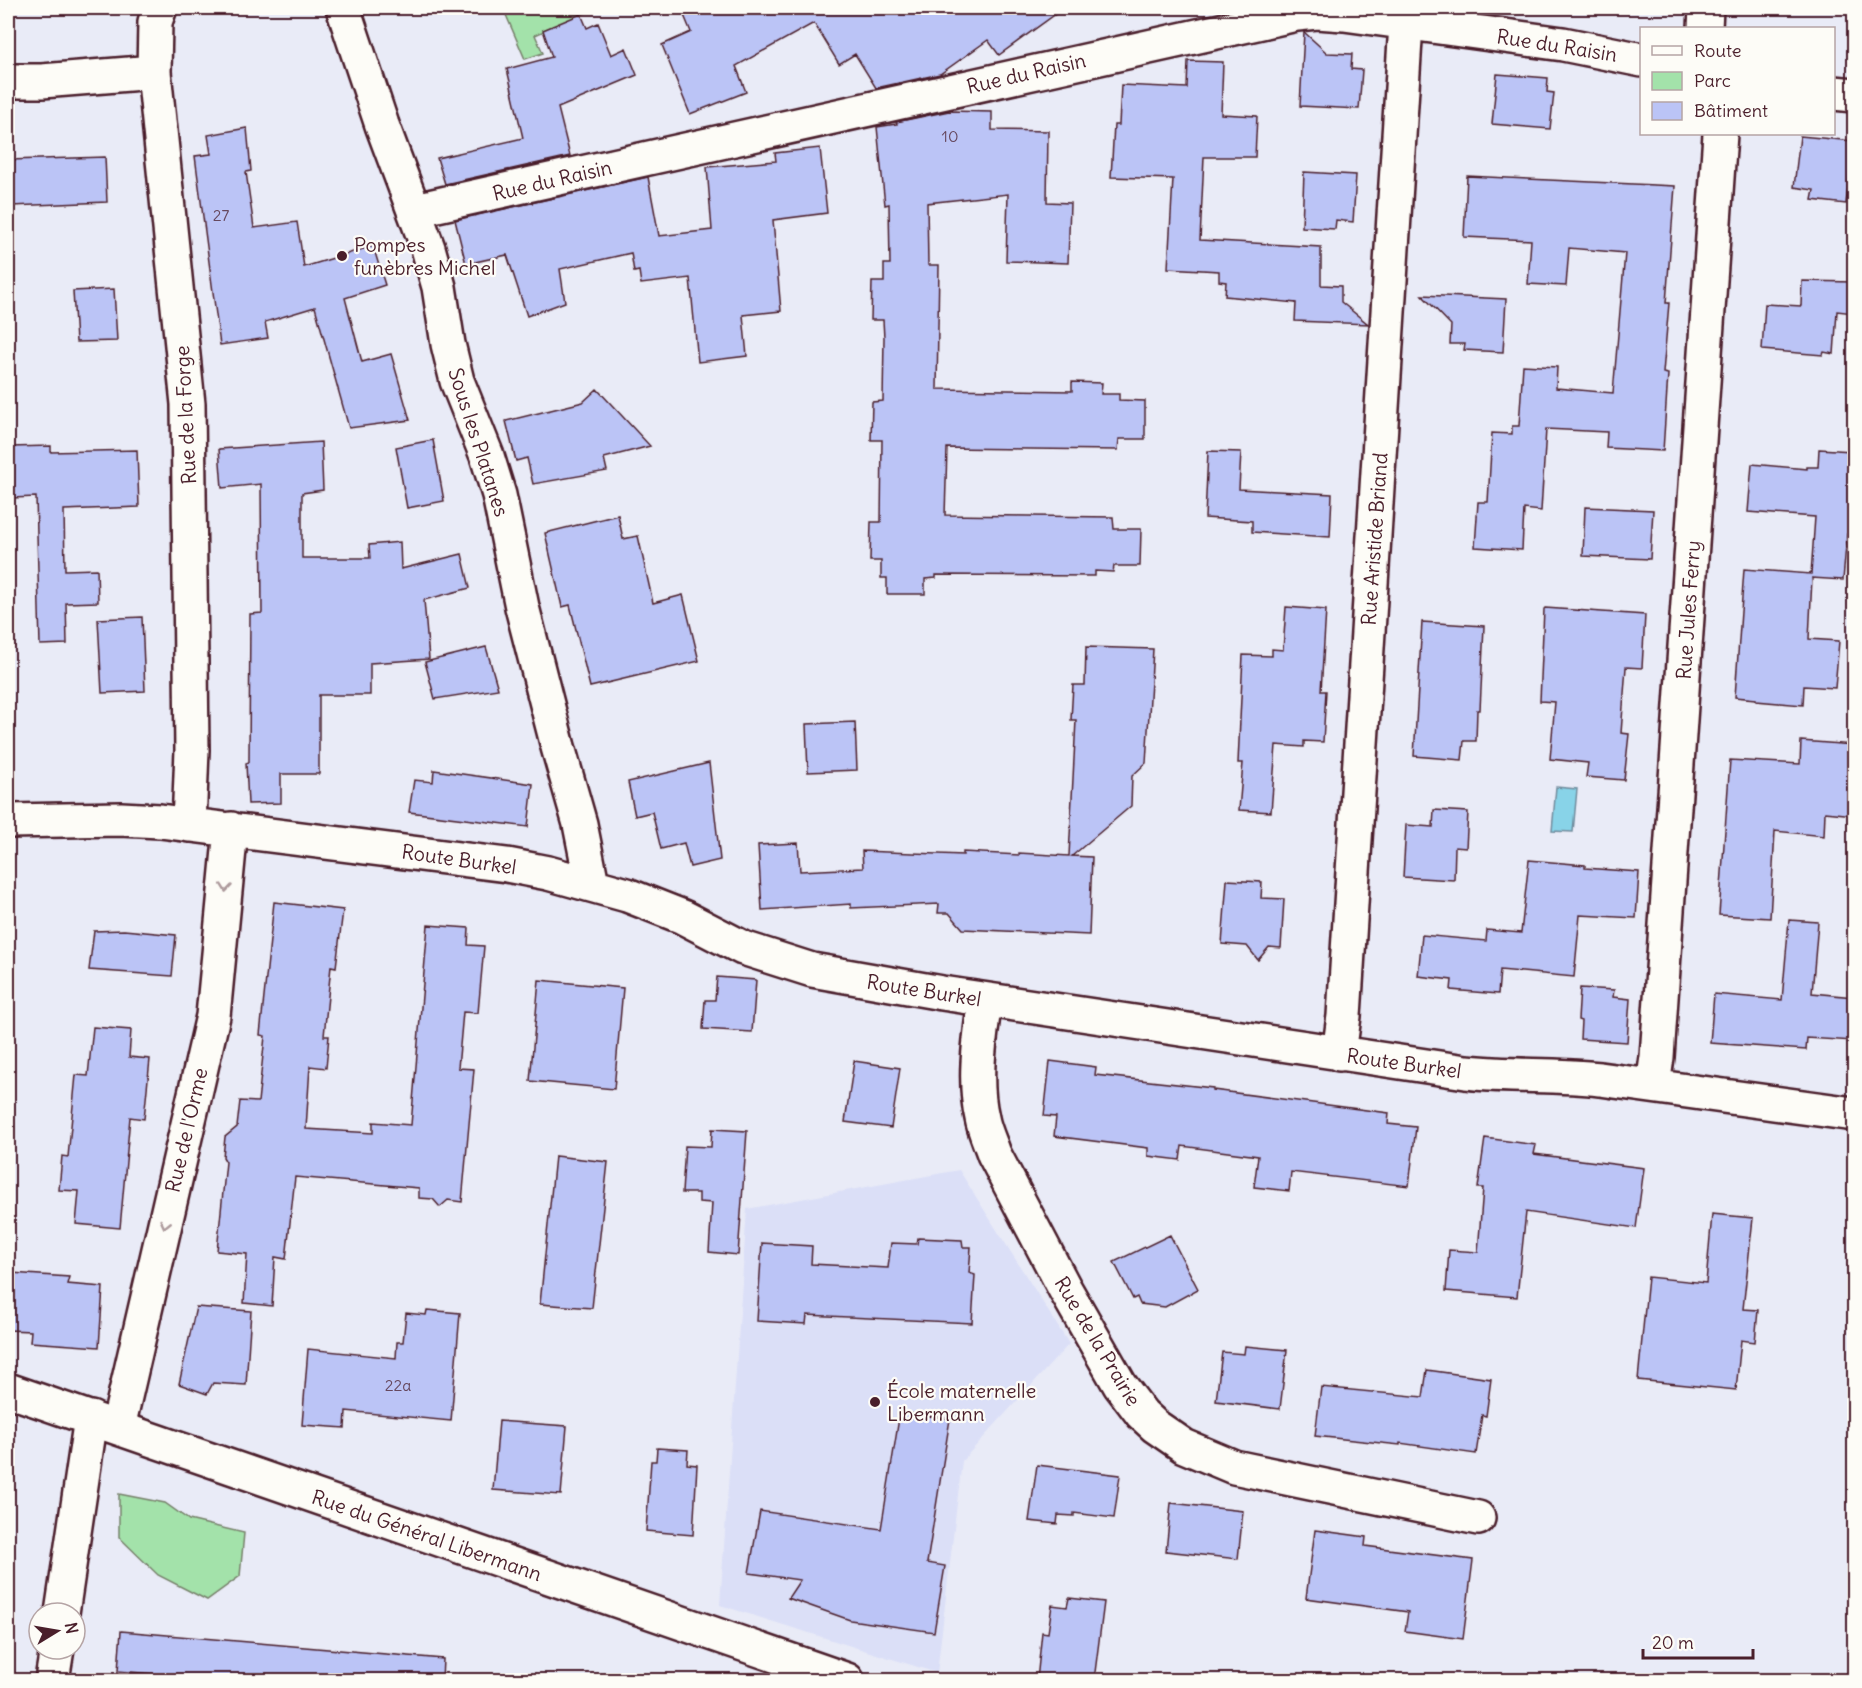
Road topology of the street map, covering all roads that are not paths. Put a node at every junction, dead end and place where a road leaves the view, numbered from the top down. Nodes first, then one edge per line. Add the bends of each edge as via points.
1 (160, 8) edge
2 (344, 8) edge
3 (1706, 8) edge
4 (1278, 12) edge
5 (1406, 24) junction
6 (1705, 27) edge
7 (1640, 60) edge
8 (154, 72) junction
9 (8, 81) edge
10 (1835, 93) edge
11 (1854, 95) edge
12 (1720, 135) edge
13 (415, 210) junction
14 (8, 821) edge
15 (189, 825) junction
16 (231, 829) junction
17 (592, 884) junction
18 (985, 1000) junction
19 (1339, 1054) junction
20 (1653, 1086) junction
21 (1854, 1114) edge
22 (8, 1390) edge
23 (104, 1423) junction
24 (1478, 1518) dead end
25 (65, 1601) edge
26 (55, 1661) edge
27 (52, 1680) edge
28 (847, 1680) edge

1 - 8 street, Rue de la Forge via 155,22
2 - 13 street, Sous les Platanes via 381,125
3 - 6 street
4 - 5 street, Rue du Raisin via 1329,12
4 - 13 street, Rue du Raisin
5 - 7 street, Rue du Raisin via 1563,44
5 - 19 street, Rue Aristide Briand
8 - 9 street
8 - 15 street, Rue de la Forge via 188,404 192,741
10 - 11 street
12 - 20 street, Rue Jules Ferry
13 - 17 street, Sous les Platanes via 439,287 457,381 500,495 522,607 589,858
14 - 15 street, Route Burkel via 121,819
15 - 16 street, Route Burkel
16 - 17 street, Route Burkel via 507,865
16 -> 23 street, Rue de l'Orme via 213,1016
17 - 18 street, Route Burkel via 656,905 743,948 812,970
18 - 19 street, Route Burkel
18 - 24 street, Rue de la Prairie via 979,1077 981,1117 994,1154 1080,1315 1120,1385 1142,1414 1184,1446 1234,1467
19 - 20 street, Route Burkel via 1491,1075 1580,1077
20 - 21 street, Route Burkel
22 - 23 street, Rue du Général Libermann
23 - 25 street, Rue de l'Orme
23 - 28 street, Rue du Général Libermann
26 - 27 street

